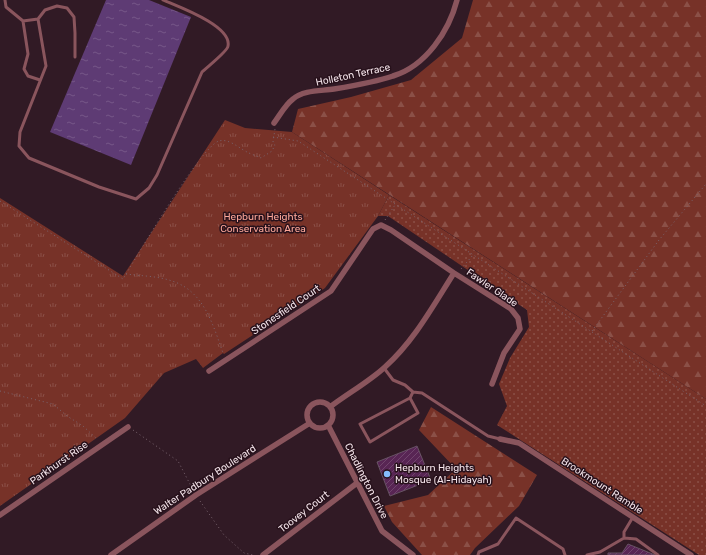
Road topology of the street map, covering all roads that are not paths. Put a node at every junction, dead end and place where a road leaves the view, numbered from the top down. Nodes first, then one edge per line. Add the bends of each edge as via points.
1 (4, 0) edge
2 (163, 0) edge
3 (458, 0) edge
4 (38, 18) junction
5 (23, 21) junction
6 (75, 57) dead end
7 (40, 80) junction
8 (274, 123) road end
9 (454, 273) junction
10 (384, 368) junction
11 (209, 371) dead end
12 (492, 384) dead end
13 (412, 392) junction
14 (410, 398) junction
15 (330, 406) junction
16 (310, 423) junction
17 (328, 425) junction
18 (128, 427) dead end
19 (500, 439) joint
20 (357, 483) junction
21 (0, 516) edge
22 (633, 517) junction
23 (624, 538) junction
24 (111, 555) edge
25 (263, 555) edge
26 (413, 555) edge
27 (478, 555) edge
28 (565, 555) edge
29 (587, 555) edge
30 (658, 555) edge
31 (692, 555) edge

1 - 5 lane via 6,6
2 - 7 lane via 214,24 227,36 229,46 202,72 157,175 149,188 136,199 99,187 29,158 19,146 20,132
3 - 8 street, Holleton Terrace via 446,31 436,45 407,70 394,76 301,94 292,99
4 - 5 lane
4 - 6 lane via 45,10 57,6 67,8 74,18
4 - 7 lane via 46,66
5 - 7 lane via 28,54 24,69 28,76
9 - 10 street via 401,352
9 - 11 street, Stonesfield Court via 381,225 373,229 331,291
9 - 12 street, Fawler Glade via 511,309 518,318 520,329 504,353
10 - 13 lane via 393,380 405,385
10 - 15 street
13 - 14 lane
13 - 19 lane via 422,393 488,436
14 - 14 lane via 360,424 370,442 418,413
15 - 16 street via 318,402 310,406 307,414
15 - 17 street via 333,415
16 - 17 street via 319,427
16 - 24 street, Walter Padbury Boulevard via 196,495
17 - 20 street, Chadlington Drive
18 - 21 street, Parkhurst Rise
19 - 22 street, Brookmount Ramble via 519,443
20 - 25 street, Toovey Court
20 - 26 street, Chadlington Drive via 382,531
22 - 23 lane via 624,532
22 - 31 street, Brookmount Ramble
23 - 29 lane via 600,552
23 - 30 lane via 636,539
27 - 28 lane via 498,544 516,518 563,549

